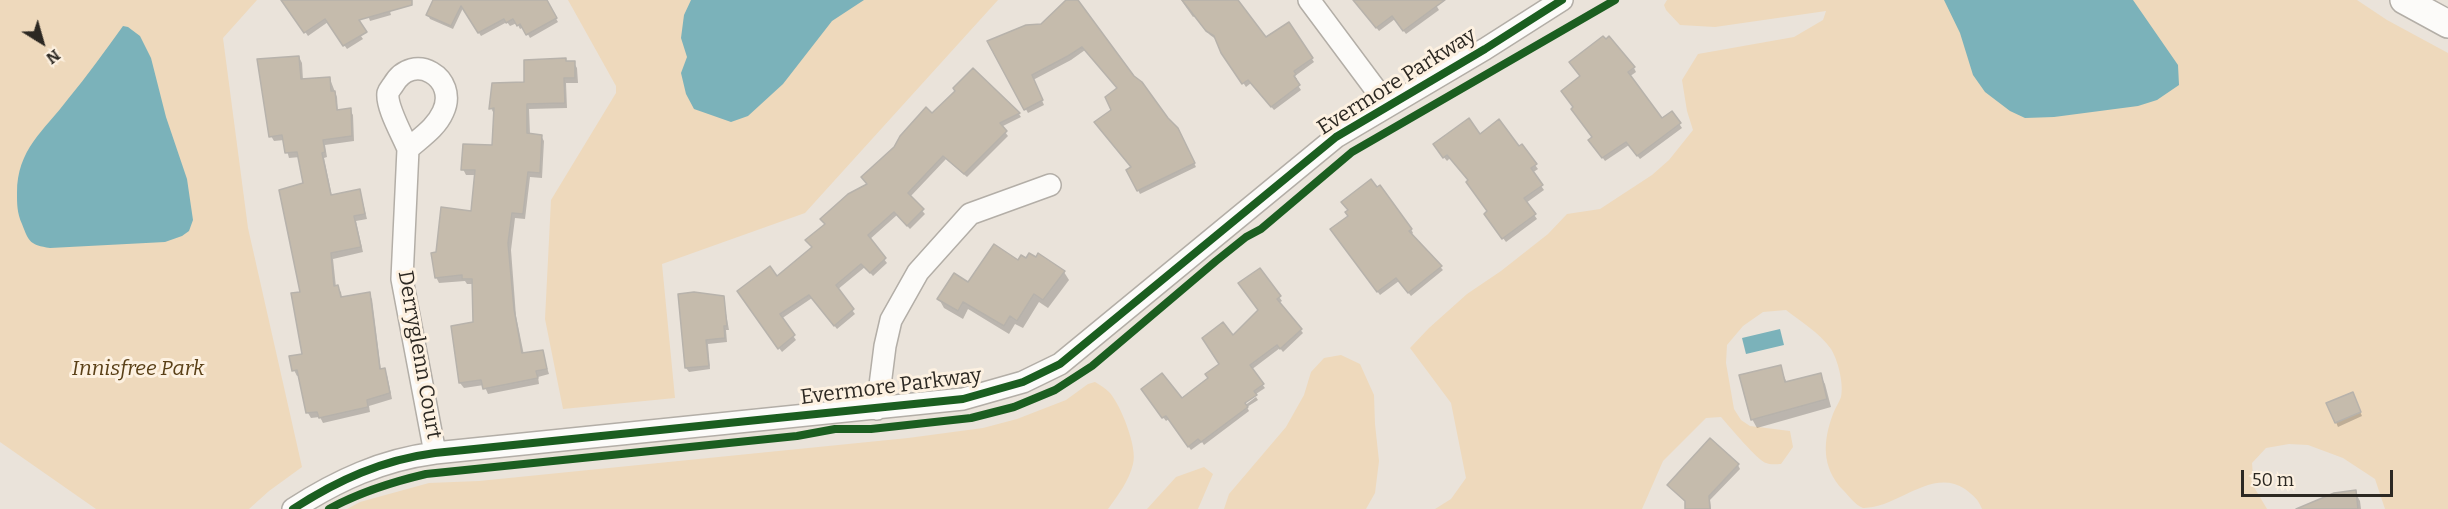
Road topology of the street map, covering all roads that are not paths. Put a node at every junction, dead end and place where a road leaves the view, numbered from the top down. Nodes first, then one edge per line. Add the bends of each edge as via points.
1 (1309, 0) edge
2 (1562, 0) edge
3 (2404, 0) edge
4 (2448, 24) edge
5 (1388, 106) junction
6 (408, 149) dead end
7 (1050, 185) dead end
8 (877, 409) junction
9 (435, 453) junction
10 (293, 509) edge

1 - 5 street
2 - 5 street, Evermore Parkway
3 - 4 street
5 - 8 street, Evermore Parkway via 1336,137 1060,364 984,395
6 - 9 street, Derryglenn Court via 402,279
7 - 8 street via 970,214 918,272 891,320
8 - 9 street, Evermore Parkway
9 - 10 street, Evermore Parkway via 381,463 335,483

